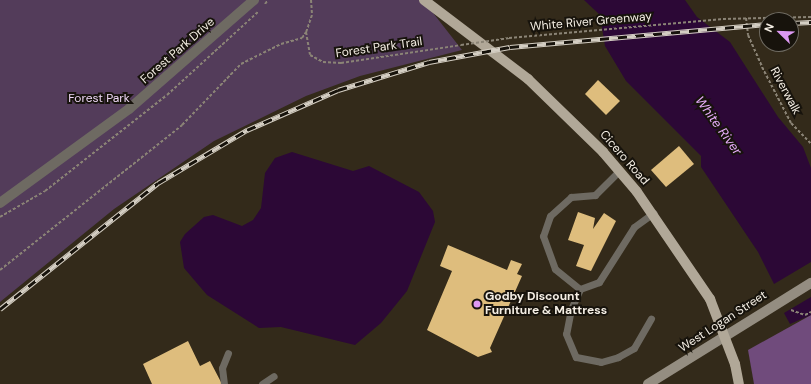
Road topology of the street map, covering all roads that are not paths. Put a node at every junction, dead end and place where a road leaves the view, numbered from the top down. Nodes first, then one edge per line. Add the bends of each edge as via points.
1 (254, 0) edge
2 (424, 0) edge
3 (619, 171) junction
4 (0, 203) edge
5 (653, 213) junction
6 (811, 282) edge
7 (580, 288) junction
8 (651, 318) dead end
9 (726, 337) junction
10 (228, 353) dead end
11 (274, 376) dead end
12 (224, 384) edge
13 (262, 384) edge
14 (648, 384) edge
15 (739, 384) edge

1 - 4 street, Forest Park Drive via 129,109
2 - 3 main road, Cicero Road via 528,79
3 - 5 main road, Cicero Road
3 - 7 lane via 596,195 571,197 550,216 543,236 555,270
5 - 7 lane via 634,227 599,282
5 - 9 main road, Cicero Road via 695,273
6 - 9 street, West Logan Street via 748,320
7 - 8 lane via 571,309 566,334 576,358 601,362 618,357 634,348
9 - 14 street, West Logan Street
9 - 15 main road, Cicero Road
10 - 12 lane via 222,368
11 - 13 lane

